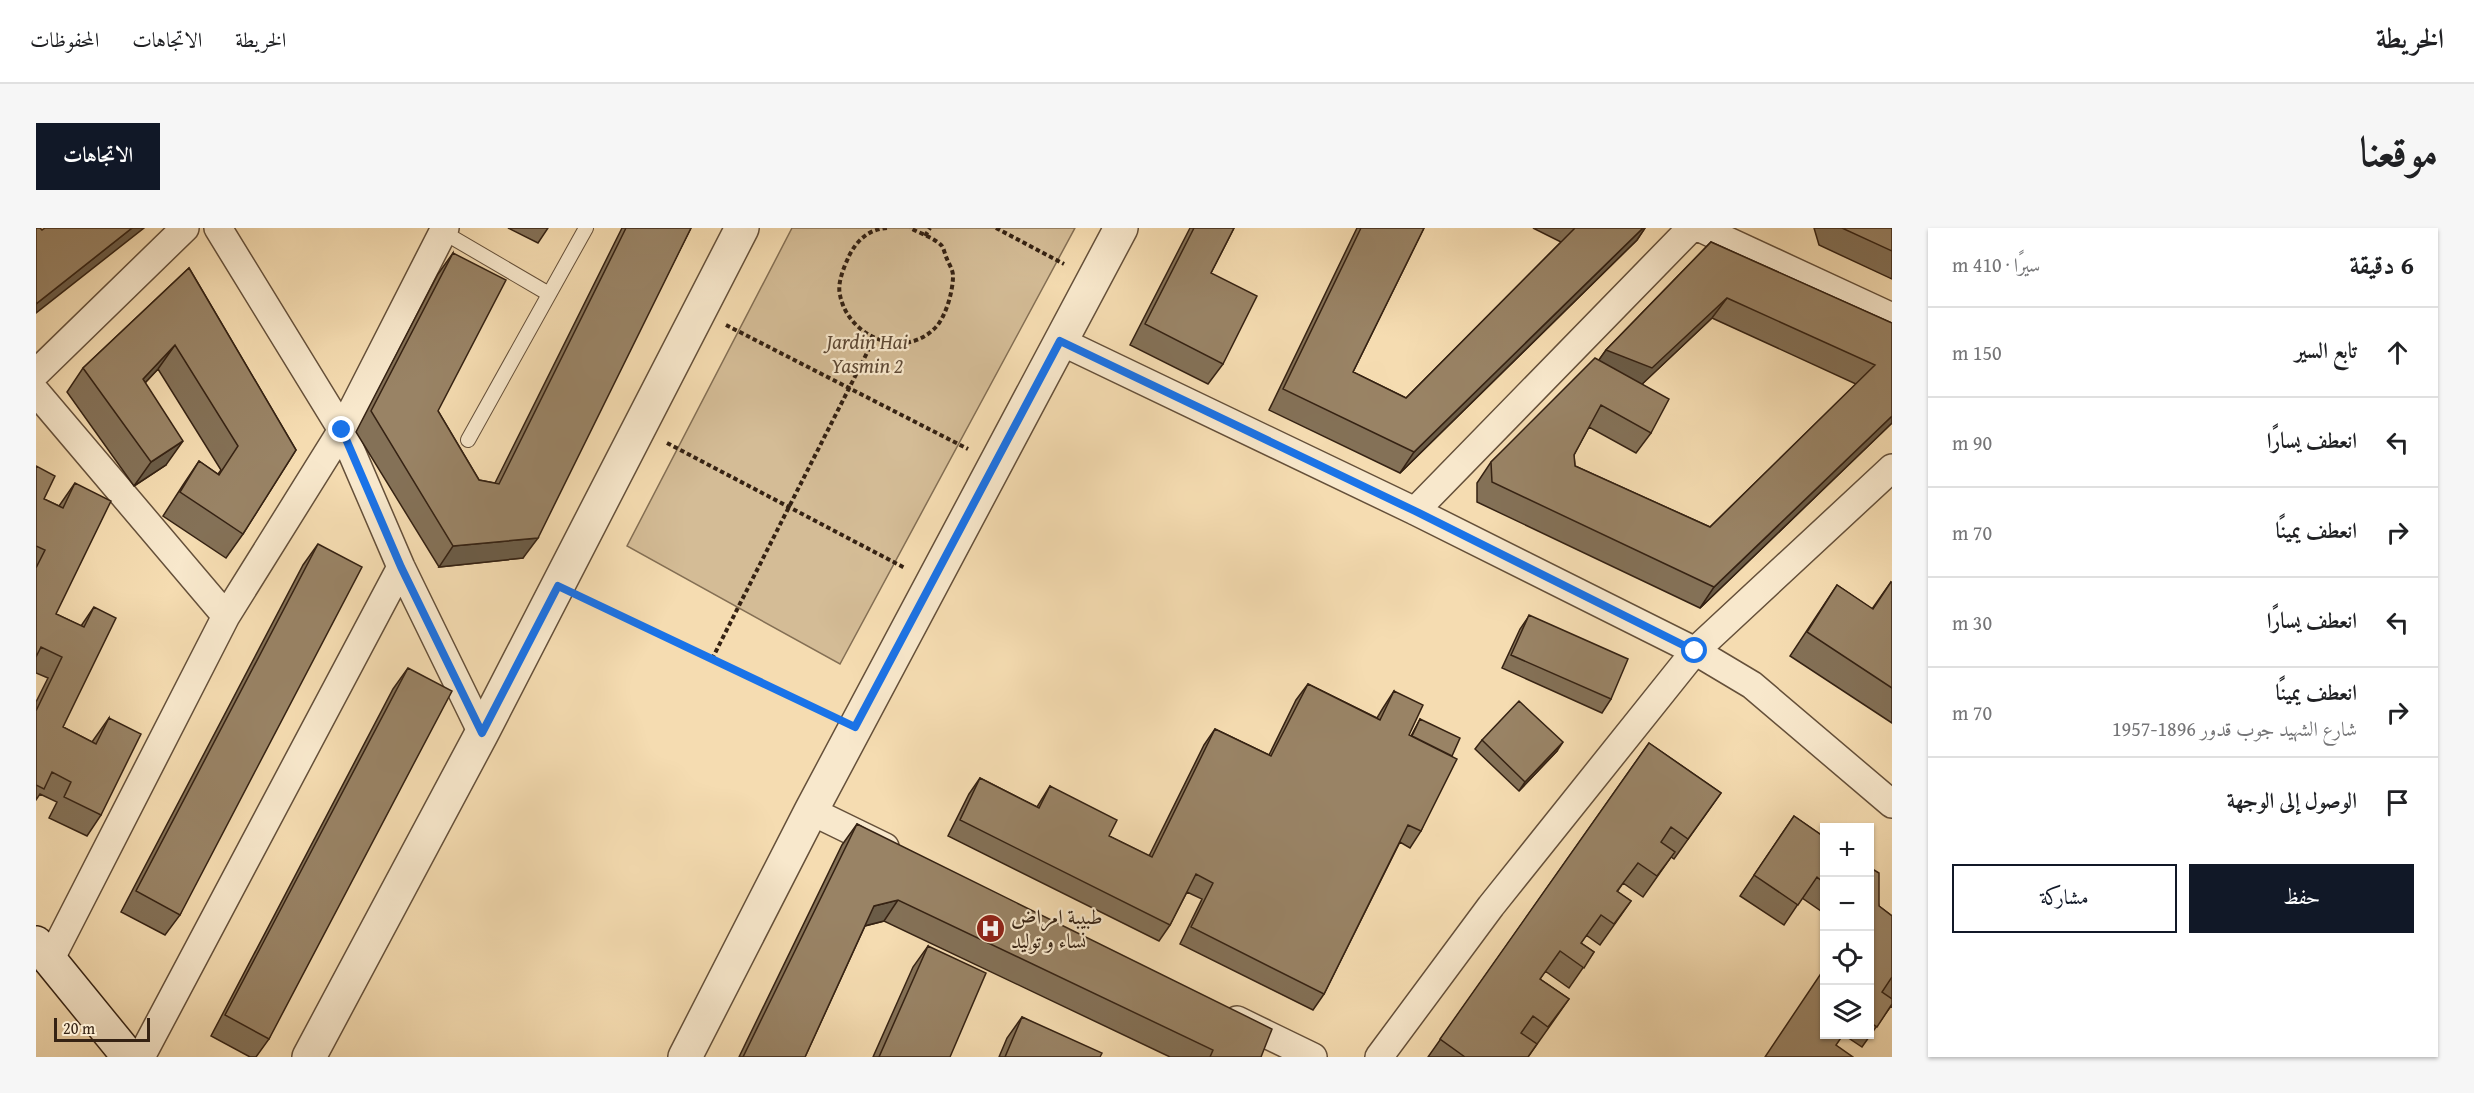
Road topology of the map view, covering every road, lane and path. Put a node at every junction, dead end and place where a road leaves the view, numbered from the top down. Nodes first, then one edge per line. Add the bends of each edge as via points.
1 (185, 228) edge
2 (218, 228) edge
3 (586, 228) edge
4 (742, 228) edge
5 (887, 228) edge
6 (909, 228) edge
7 (930, 228) edge
8 (996, 228) edge
9 (1121, 228) edge
10 (1691, 228) edge
11 (1700, 228) edge
12 (444, 230) edge
13 (925, 237) junction
14 (1094, 280) junction
15 (549, 294) junction
16 (700, 311) junction
17 (1892, 317) edge
18 (874, 339) junction
19 (1060, 341) junction
20 (36, 373) edge
21 (849, 389) junction
22 (36, 392) edge
23 (639, 429) junction
24 (342, 430) junction
25 (468, 440) dead end
26 (995, 463) junction
27 (1892, 468) edge
28 (790, 508) junction
29 (1415, 511) junction
30 (401, 567) junction
31 (932, 582) junction
32 (558, 586) junction
33 (226, 616) junction
34 (1695, 651) junction
35 (712, 659) junction
36 (855, 727) junction
37 (482, 733) junction
38 (1892, 804) edge
39 (811, 811) junction
40 (907, 858) edge
41 (43, 951) edge
42 (1217, 1010) edge
43 (129, 1057) edge
44 (141, 1057) edge
45 (309, 1057) edge
46 (685, 1057) edge
47 (1313, 1057) edge
48 (1379, 1057) edge

1 - 20 street
2 - 24 street
3 - 15 lane
4 - 16 street
5 - 18 path via 857,241 843,268 839,294 859,329
6 - 13 path
7 - 13 path
8 - 14 path
9 - 14 street
10 - 29 street
11 - 17 street
12 - 15 lane
12 - 24 street
13 - 18 path via 942,246 953,274 950,300 936,327 919,339 898,344
14 - 19 street
15 - 25 lane
16 - 21 path
16 - 23 street
18 - 21 path
19 - 26 street
19 - 29 street
21 - 26 path
21 - 28 path
22 - 33 street
23 - 28 path
23 - 32 street
24 - 30 street
24 - 33 street
26 - 31 street
27 - 34 street
28 - 31 path
28 - 35 path
29 - 34 street
30 - 37 street
30 - 44 street
31 - 36 street
32 - 35 path
32 - 37 street
33 - 41 street
34 - 38 street via 1752,685
34 - 48 street via 1491,906
35 - 36 path
36 - 39 street
37 - 45 street
39 - 40 street
39 - 46 street
41 - 43 street
42 - 47 street

